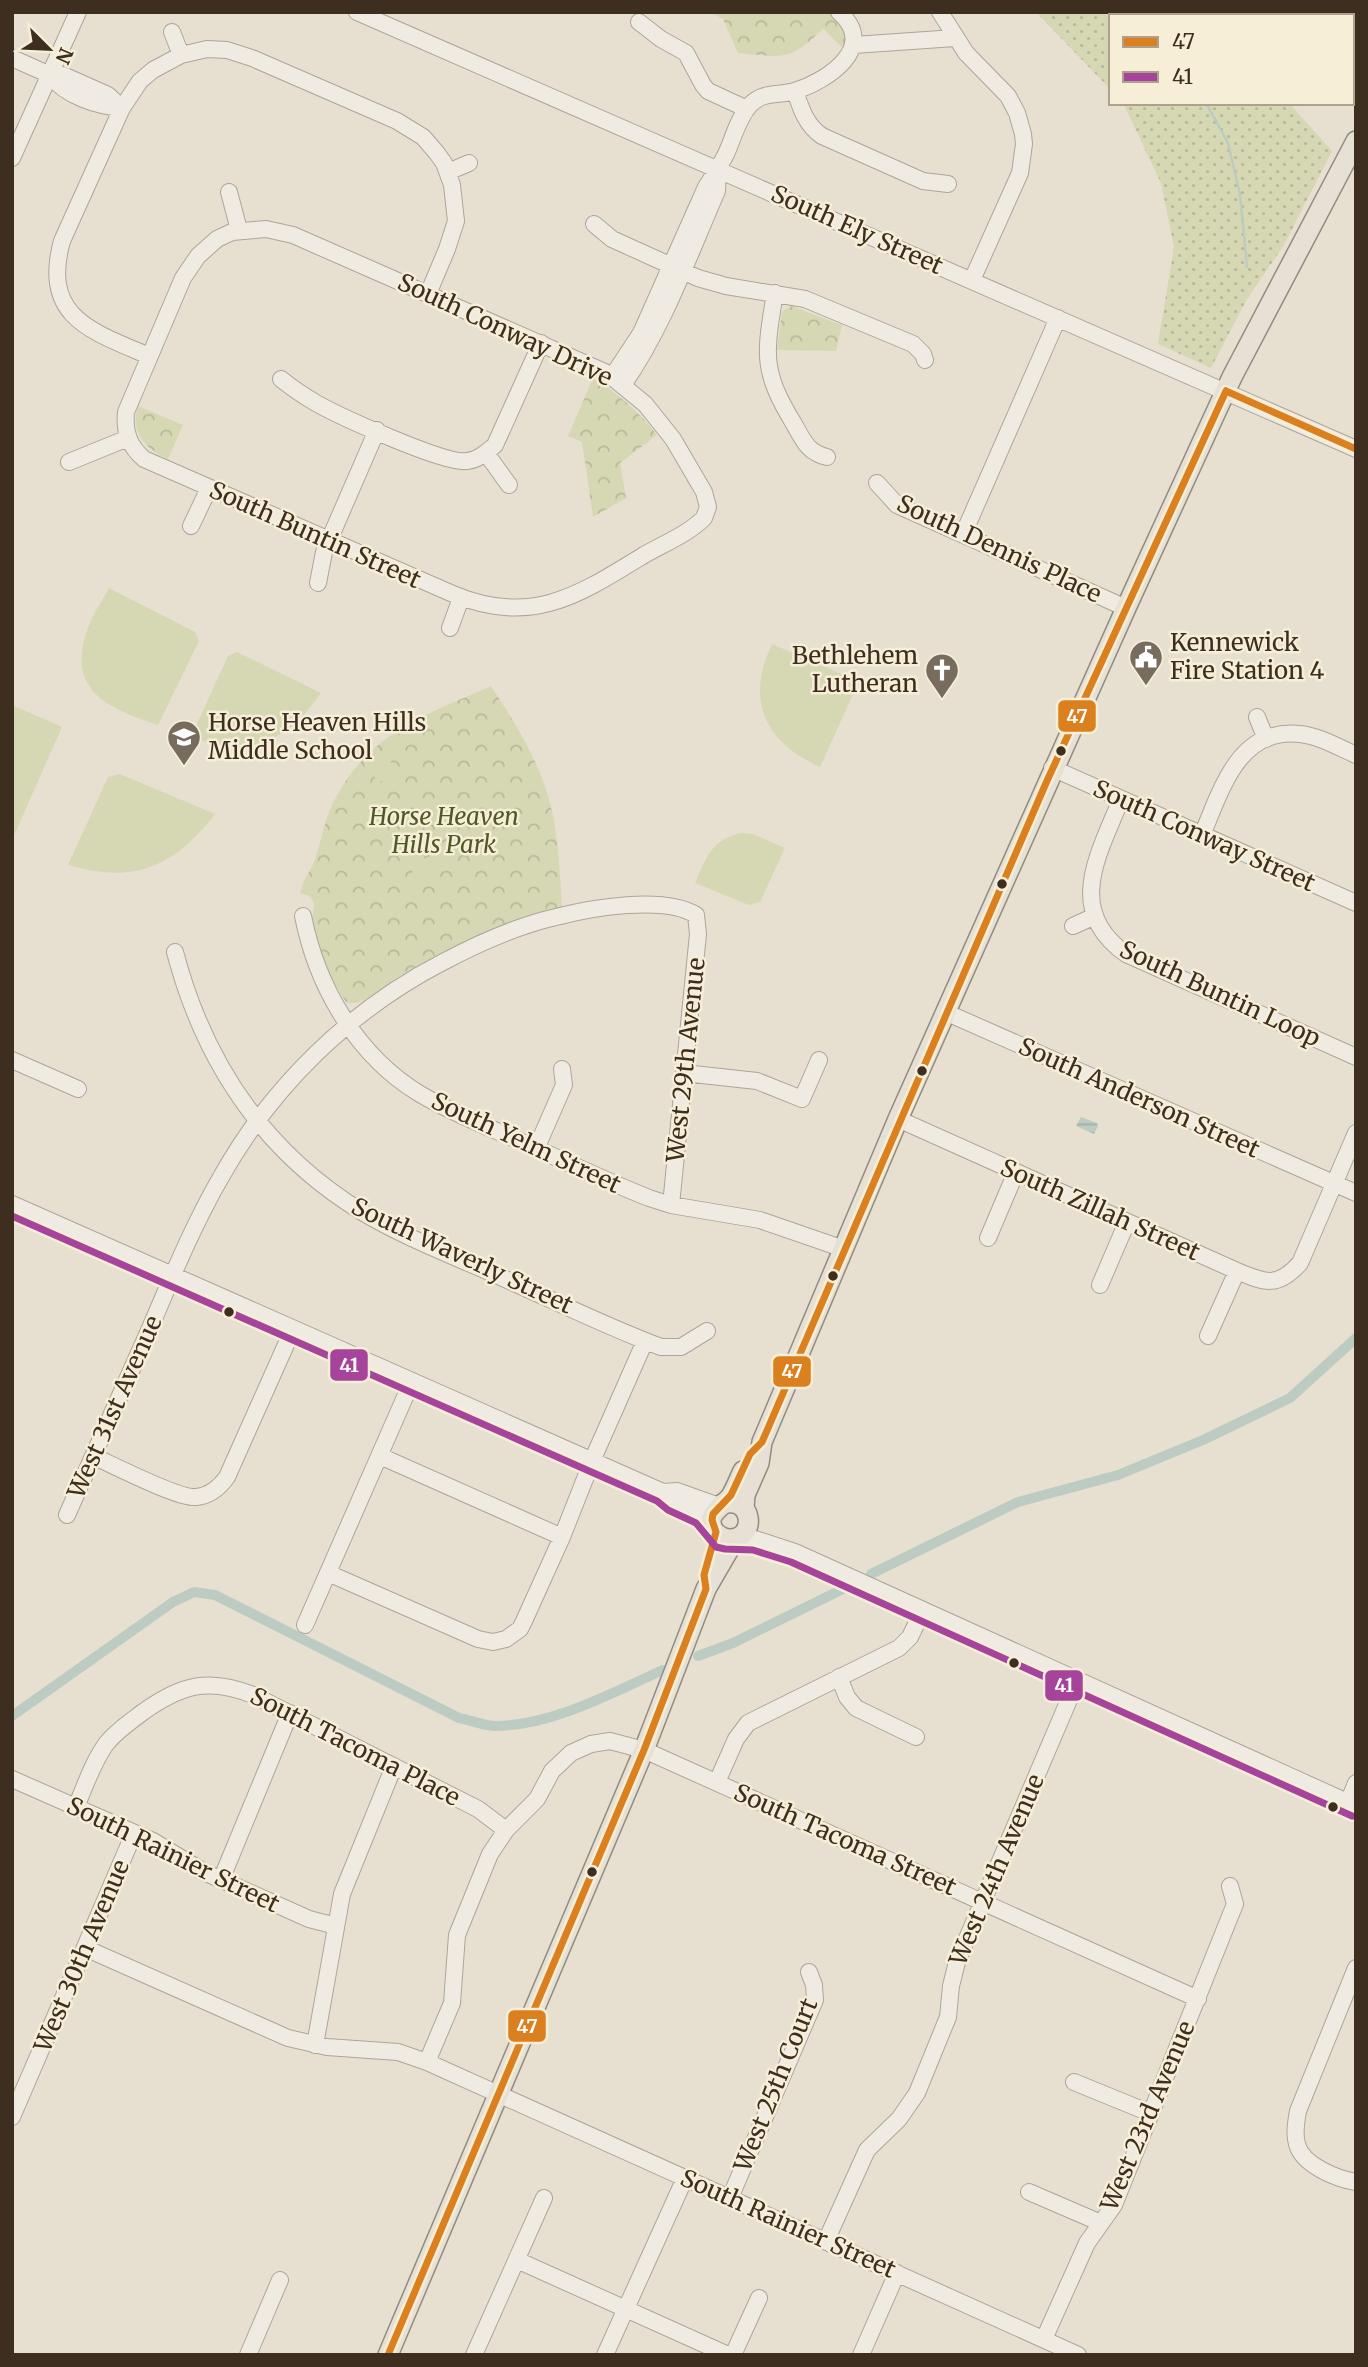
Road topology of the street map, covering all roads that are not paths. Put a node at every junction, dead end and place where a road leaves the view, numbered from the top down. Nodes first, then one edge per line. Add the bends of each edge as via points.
1 (78, 12) edge
2 (357, 12) edge
3 (839, 12) edge
4 (940, 12) edge
5 (394, 20) edge
6 (639, 22) dead end
7 (172, 32) dead end
8 (956, 38) junction
9 (854, 45) junction
10 (181, 55) junction
11 (12, 58) edge
12 (50, 75) junction
13 (795, 91) junction
14 (122, 108) junction
15 (747, 109) junction
16 (1356, 141) edge
17 (12, 158) edge
18 (470, 163) dead end
19 (718, 169) junction
20 (448, 172) junction
21 (948, 184) dead end
22 (229, 192) dead end
23 (594, 224) dead end
24 (239, 230) junction
25 (676, 268) junction
26 (972, 280) junction
27 (775, 293) junction
28 (422, 296) junction
29 (1058, 318) junction
30 (541, 343) junction
31 (149, 356) junction
32 (925, 360) dead end
33 (281, 379) dead end
34 (618, 381) junction
35 (1226, 391) junction
36 (377, 430) junction
37 (128, 439) junction
38 (1356, 449) edge
39 (486, 453) junction
40 (827, 457) dead end
41 (69, 462) dead end
42 (877, 483) dead end
43 (509, 485) dead end
44 (209, 488) junction
45 (706, 513) joint
46 (191, 526) dead end
47 (963, 535) junction
48 (328, 540) junction
49 (318, 583) dead end
50 (461, 598) junction
51 (1125, 608) junction
52 (450, 628) dead end
53 (1257, 717) dead end
54 (1266, 739) junction
55 (1356, 755) edge
56 (1052, 768) junction
57 (1121, 799) junction
58 (1202, 835) junction
59 (1356, 903) edge
60 (303, 916) dead end
61 (1095, 916) junction
62 (1073, 926) dead end
63 (175, 952) dead end
64 (945, 1012) junction
65 (348, 1024) junction
66 (1356, 1057) edge
67 (12, 1060) edge
68 (819, 1060) dead end
69 (562, 1069) dead end
70 (684, 1073) junction
71 (78, 1089) dead end
72 (898, 1119) junction
73 (257, 1121) junction
74 (1356, 1133) edge
75 (536, 1149) junction
76 (1016, 1172) junction
77 (1334, 1183) junction
78 (1356, 1193) edge
79 (12, 1204) edge
80 (671, 1205) junction
81 (1127, 1222) junction
82 (988, 1238) dead end
83 (844, 1249) junction
84 (1237, 1271) junction
85 (173, 1276) junction
86 (1100, 1285) dead end
87 (293, 1329) junction
88 (708, 1331) dead end
89 (1208, 1336) dead end
90 (645, 1341) junction
91 (412, 1381) junction
92 (762, 1441) junction
93 (93, 1456) junction
94 (380, 1456) junction
95 (592, 1461) junction
96 (663, 1492) junction
97 (720, 1505) junction
98 (746, 1513) junction
99 (67, 1515) dead end
100 (725, 1534) junction
101 (562, 1537) junction
102 (794, 1552) junction
103 (328, 1573) junction
104 (923, 1610) junction
105 (305, 1625) dead end
106 (839, 1677) junction
107 (1077, 1681) junction
108 (290, 1713) junction
109 (916, 1737) dead end
110 (644, 1751) junction
111 (394, 1766) junction
112 (717, 1782) junction
113 (1356, 1783) edge
114 (14, 1785) edge
115 (1352, 1805) edge
116 (76, 1807) junction
117 (506, 1830) junction
118 (134, 1833) junction
119 (221, 1880) junction
120 (1230, 1886) dead end
121 (983, 1902) junction
122 (336, 1926) junction
123 (85, 1948) junction
124 (1356, 1968) edge
125 (809, 1972) dead end
126 (1198, 1999) junction
127 (315, 2045) junction
128 (427, 2062) junction
129 (1074, 2082) dead end
130 (499, 2094) junction
131 (1150, 2113) junction
132 (12, 2117) edge
133 (685, 2178) junction
134 (1356, 2182) edge
135 (1029, 2192) dead end
136 (544, 2198) dead end
137 (730, 2198) junction
138 (1101, 2223) junction
139 (826, 2241) junction
140 (517, 2260) junction
141 (897, 2273) junction
142 (280, 2280) dead end
143 (759, 2298) dead end
144 (626, 2309) junction
145 (1044, 2339) junction
146 (248, 2355) edge
147 (388, 2355) edge
148 (474, 2355) edge
149 (605, 2355) edge
150 (731, 2355) edge
151 (861, 2355) edge
152 (1078, 2355) edge

1 - 12 street
2 - 5 street, South Ely Street
3 - 9 street via 849,21
4 - 8 street
5 - 19 street, South Ely Street
6 - 15 street via 686,52 708,91
7 - 10 street
8 - 9 street
8 - 26 street via 1008,96 1024,144 1020,173
9 - 13 street via 840,66
10 - 14 street via 140,81
10 - 20 street via 207,49 239,53 358,111 397,121 423,137
11 - 12 street
12 - 14 street via 58,86 103,107
12 - 17 street
13 - 15 street via 765,95
13 - 21 street via 806,119 822,136 923,181
14 - 31 street via 62,241 57,283 65,306 86,327
15 - 19 street
16 - 35 main road
18 - 20 street
19 - 25 street via 717,191
19 - 26 street, South Ely Street
20 - 28 street via 456,220 447,249
22 - 24 street
23 - 25 street via 612,239
24 - 28 street, South Conway Drive via 267,229 293,235
24 - 31 street via 206,247 190,265
25 - 27 street via 712,283
25 - 34 street via 652,341
26 - 29 street, South Ely Street
27 - 32 street via 820,304 913,344
27 - 40 street via 767,348 774,390 809,450
28 - 30 street, South Conway Drive
29 - 35 street, South Ely Street
29 - 47 street
30 - 34 street, South Conway Drive
30 - 39 street via 501,434
31 - 37 street via 126,412
33 - 36 street via 320,405
34 - 45 street, South Conway Drive via 645,404 673,439 704,492
35 - 38 street, South Ely Street
35 - 51 main road
36 - 39 street via 452,461
36 - 48 street
37 - 41 street
37 - 44 street, South Buntin Street via 144,459
39 - 43 street
42 - 47 street, South Dennis Place via 897,505
44 - 46 street
44 - 48 street, South Buntin Street
45 - 50 street, South Buntin Street via 696,524 577,595 546,605 515,607
47 - 51 street, South Dennis Place
48 - 49 street
48 - 50 street, South Buntin Street
50 - 52 street
51 - 56 main road
53 - 54 street
54 - 55 street via 1300,734
54 - 58 street via 1231,768
56 - 57 street, South Conway Street
56 - 64 main road
57 - 58 street, South Conway Street
57 - 61 street, South Buntin Loop via 1091,875
58 - 59 street, South Conway Street
60 - 65 street, South Yelm Street via 316,967
61 - 62 street
61 - 66 street, South Buntin Loop via 1112,944 1126,954
63 - 73 street, South Waverly Street via 213,1055
64 - 72 main road
64 - 77 street, South Anderson Street
65 - 70 street, West 29th Avenue via 426,970 524,926 632,905 675,907 696,915 698,934
65 - 73 street, West 31st Avenue
65 - 75 street, South Yelm Street via 381,1063 418,1093
67 - 71 street
68 - 70 street via 802,1099 757,1081
69 - 75 street via 564,1085
70 - 80 street, West 29th Avenue
72 - 76 street, South Zillah Street
72 - 83 main road
73 - 85 street, West 31st Avenue via 221,1176
73 - 90 street, South Waverly Street via 303,1169 364,1213
74 - 77 street
75 - 80 street, South Yelm Street
76 - 81 street, South Zillah Street
76 - 82 street
77 - 78 street, South Anderson Street
77 - 84 street, South Zillah Street via 1291,1273 1272,1282
79 - 85 street
80 - 83 street, South Yelm Street via 760,1220
81 - 84 street, South Zillah Street
81 - 86 street
83 - 92 main road
84 - 89 street
85 - 87 street
85 - 93 street, West 31st Avenue
87 - 91 street
87 - 93 street via 227,1477 214,1491 198,1497 181,1495
88 - 90 street, South Waverly Street via 681,1347
90 - 95 street
91 - 94 street
91 - 95 street
92 - 97 main road via 750,1454 732,1495
92 - 98 main road via 759,1463 745,1495
93 - 99 street, West 31st Avenue
94 - 101 street
94 - 103 street
95 - 96 street
95 - 101 street
96 - 97 street via 677,1491
96 - 100 street
97 - 98 main road via 736,1503
97 - 100 main road via 713,1514
98 - 100 main road via 747,1530
98 - 102 street
100 - 102 street
100 - 110 main road via 713,1549 704,1575 706,1589
101 - 103 street via 520,1629 493,1642
102 - 104 street
103 - 105 street
104 - 106 street via 899,1648
104 - 107 street
106 - 109 street via 856,1708
106 - 112 street via 748,1723
107 - 115 street
107 - 121 street, West 24th Avenue
108 - 111 street, South Tacoma Place
108 - 116 street, South Tacoma Place via 224,1685 180,1690 114,1735 95,1763
108 - 119 street
110 - 112 street, South Tacoma Street
110 - 117 street via 610,1741 571,1753 552,1771 537,1799
110 - 130 main road
111 - 117 street, South Tacoma Place via 478,1808
111 - 122 street via 345,1884
112 - 121 street, South Tacoma Street
113 - 115 street
114 - 116 street, South Rainier Street
116 - 118 street, South Rainier Street
117 - 128 street via 490,1854 457,1935 452,2003
118 - 119 street, South Rainier Street
118 - 123 street, West 30th Avenue
119 - 122 street, South Rainier Street via 309,1919
120 - 126 street, West 23rd Avenue via 1235,1904
121 - 126 street, South Tacoma Street
121 - 139 street, West 24th Avenue via 957,1962 944,2029 917,2093 867,2150
122 - 127 street
123 - 127 street, South Rainier Street via 274,2033
123 - 132 street, West 30th Avenue
124 - 134 street via 1298,2111 1295,2131 1297,2146 1312,2163
125 - 137 street, West 25th Court via 815,2000
126 - 131 street, West 23rd Avenue
127 - 128 street, South Rainier Street via 382,2049
128 - 130 street, South Rainier Street
129 - 131 street
130 - 133 street, South Rainier Street
130 - 147 main road
131 - 138 street, West 23rd Avenue via 1114,2205
133 - 137 street, South Rainier Street
133 - 144 street
135 - 138 street
136 - 140 street
137 - 139 street, South Rainier Street
138 - 145 street, West 23rd Avenue via 1087,2243
139 - 141 street, South Rainier Street
140 - 144 street
140 - 148 street
141 - 145 street, South Rainier Street
141 - 151 street
142 - 146 street
143 - 150 street
144 - 149 street
144 - 150 street
145 - 152 street, South Rainier Street

